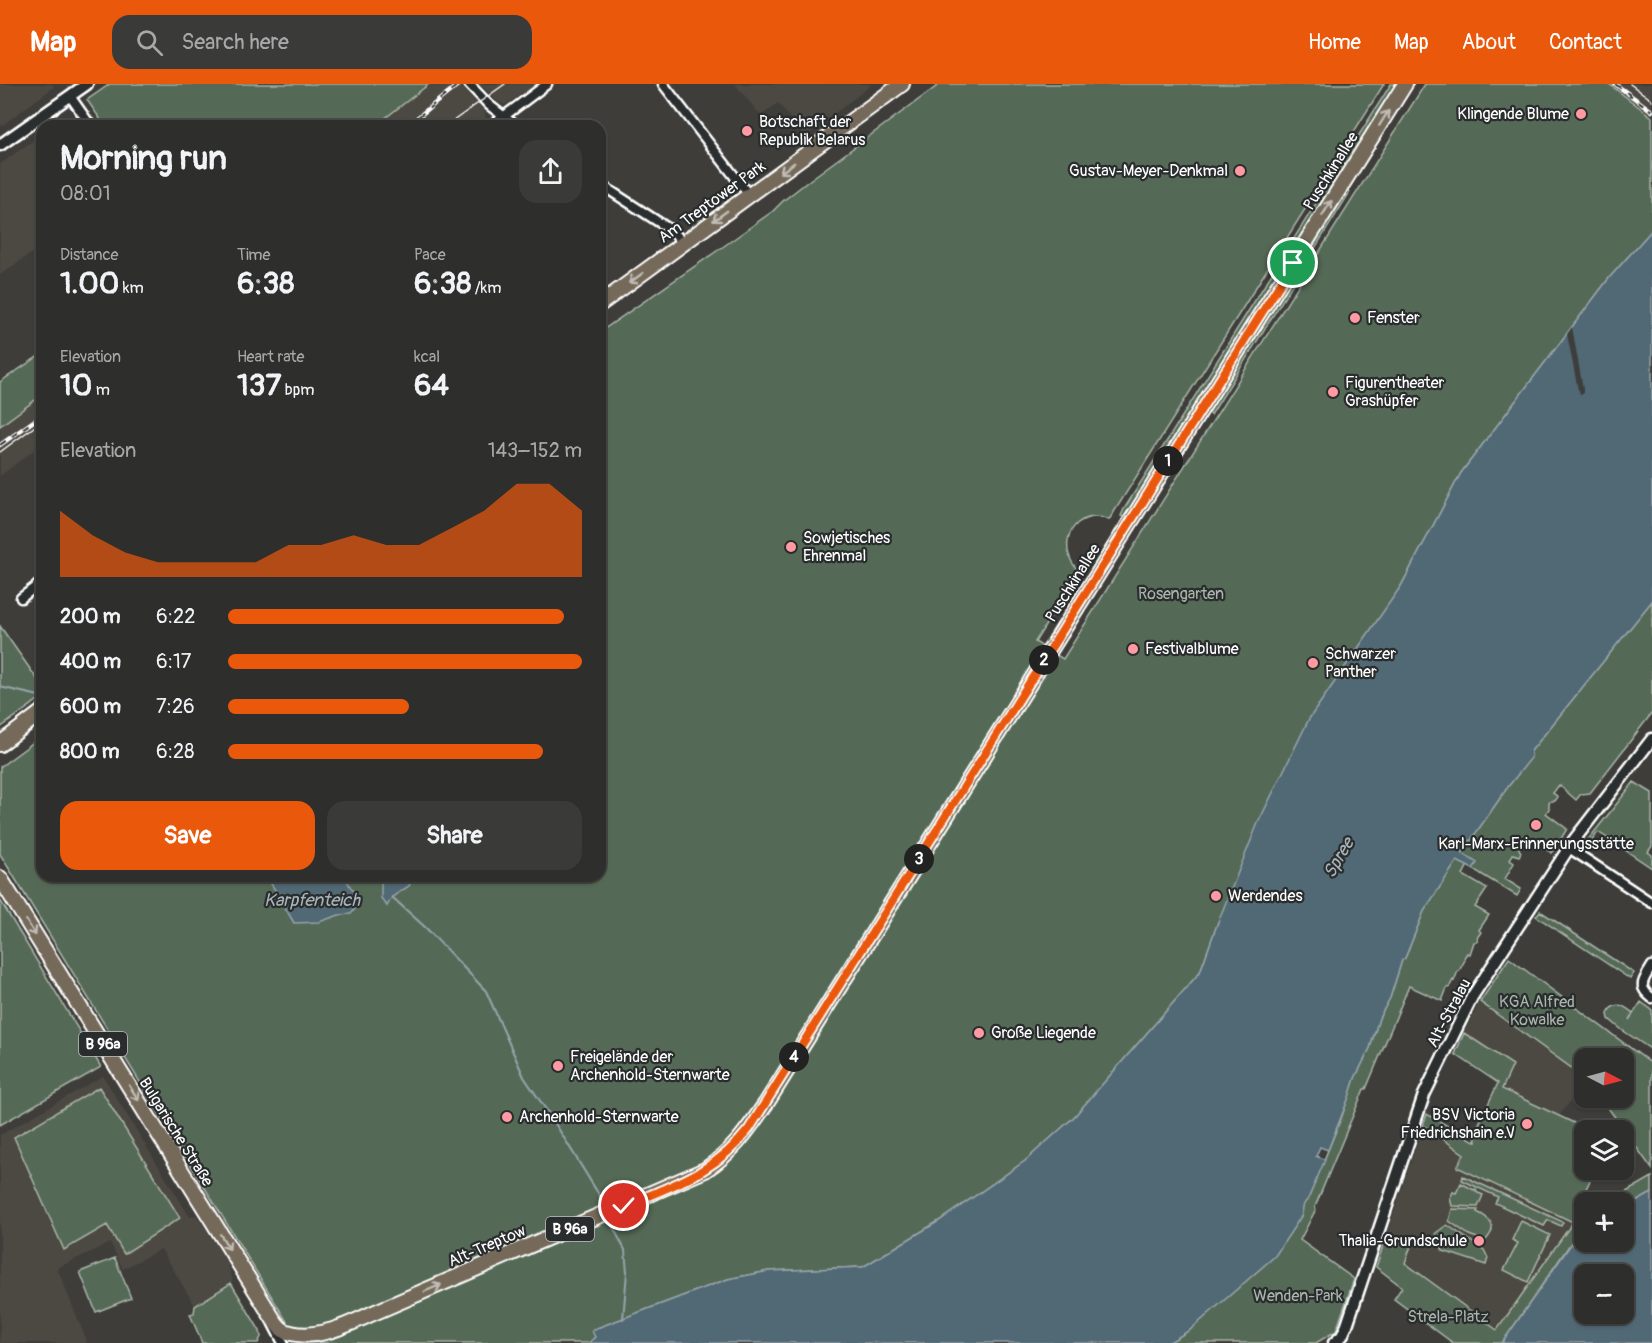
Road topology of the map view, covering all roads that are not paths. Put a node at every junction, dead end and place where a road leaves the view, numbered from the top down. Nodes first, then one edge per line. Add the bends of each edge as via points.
1 (87, 84) edge
2 (469, 84) edge
3 (547, 84) edge
4 (663, 84) edge
5 (902, 84) edge
6 (1405, 84) edge
7 (70, 96) junction
8 (503, 117) junction
9 (87, 120) edge
10 (499, 120) edge
11 (507, 120) edge
12 (0, 145) edge
13 (606, 188) edge
14 (749, 195) junction
15 (683, 244) junction
16 (606, 300) edge
17 (36, 587) edge
18 (21, 598) dead end
19 (36, 717) edge
20 (1652, 739) edge
21 (0, 744) edge
22 (1569, 848) junction
23 (0, 878) edge
24 (1652, 903) edge
25 (1652, 966) edge
26 (1652, 998) edge
27 (749, 1129) joint
28 (269, 1312) junction
29 (326, 1335) junction
30 (1338, 1339) edge
31 (283, 1343) edge
32 (310, 1343) edge

1 - 7 street
2 - 8 street
3 - 8 street
4 - 14 street
5 -> 14 main road, Am Treptower Park
27 -> 6 main road, Puschkinallee / B 96a
7 - 9 street
7 - 12 street
8 - 10 street
8 - 11 street
13 - 15 street via 674,232
14 -> 15 main road, Am Treptower Park
15 -> 16 main road, Am Treptower Park
17 - 18 street
19 - 21 main road
20 - 22 street, Alt-Stralau
22 - 24 street
22 - 30 street, Alt-Stralau via 1472,997 1424,1095 1347,1325
23 -> 28 main road, Bulgarische Straße / B 96a
25 - 26 street via 1642,984
29 -> 27 main road, Alt-Treptow / B 96a via 705,1170 730,1151
28 - 29 main road, Alt-Treptow / B 96a via 281,1328 294,1336
28 - 31 street, Bulgarische Straße
29 - 32 street, Alt-Treptow

